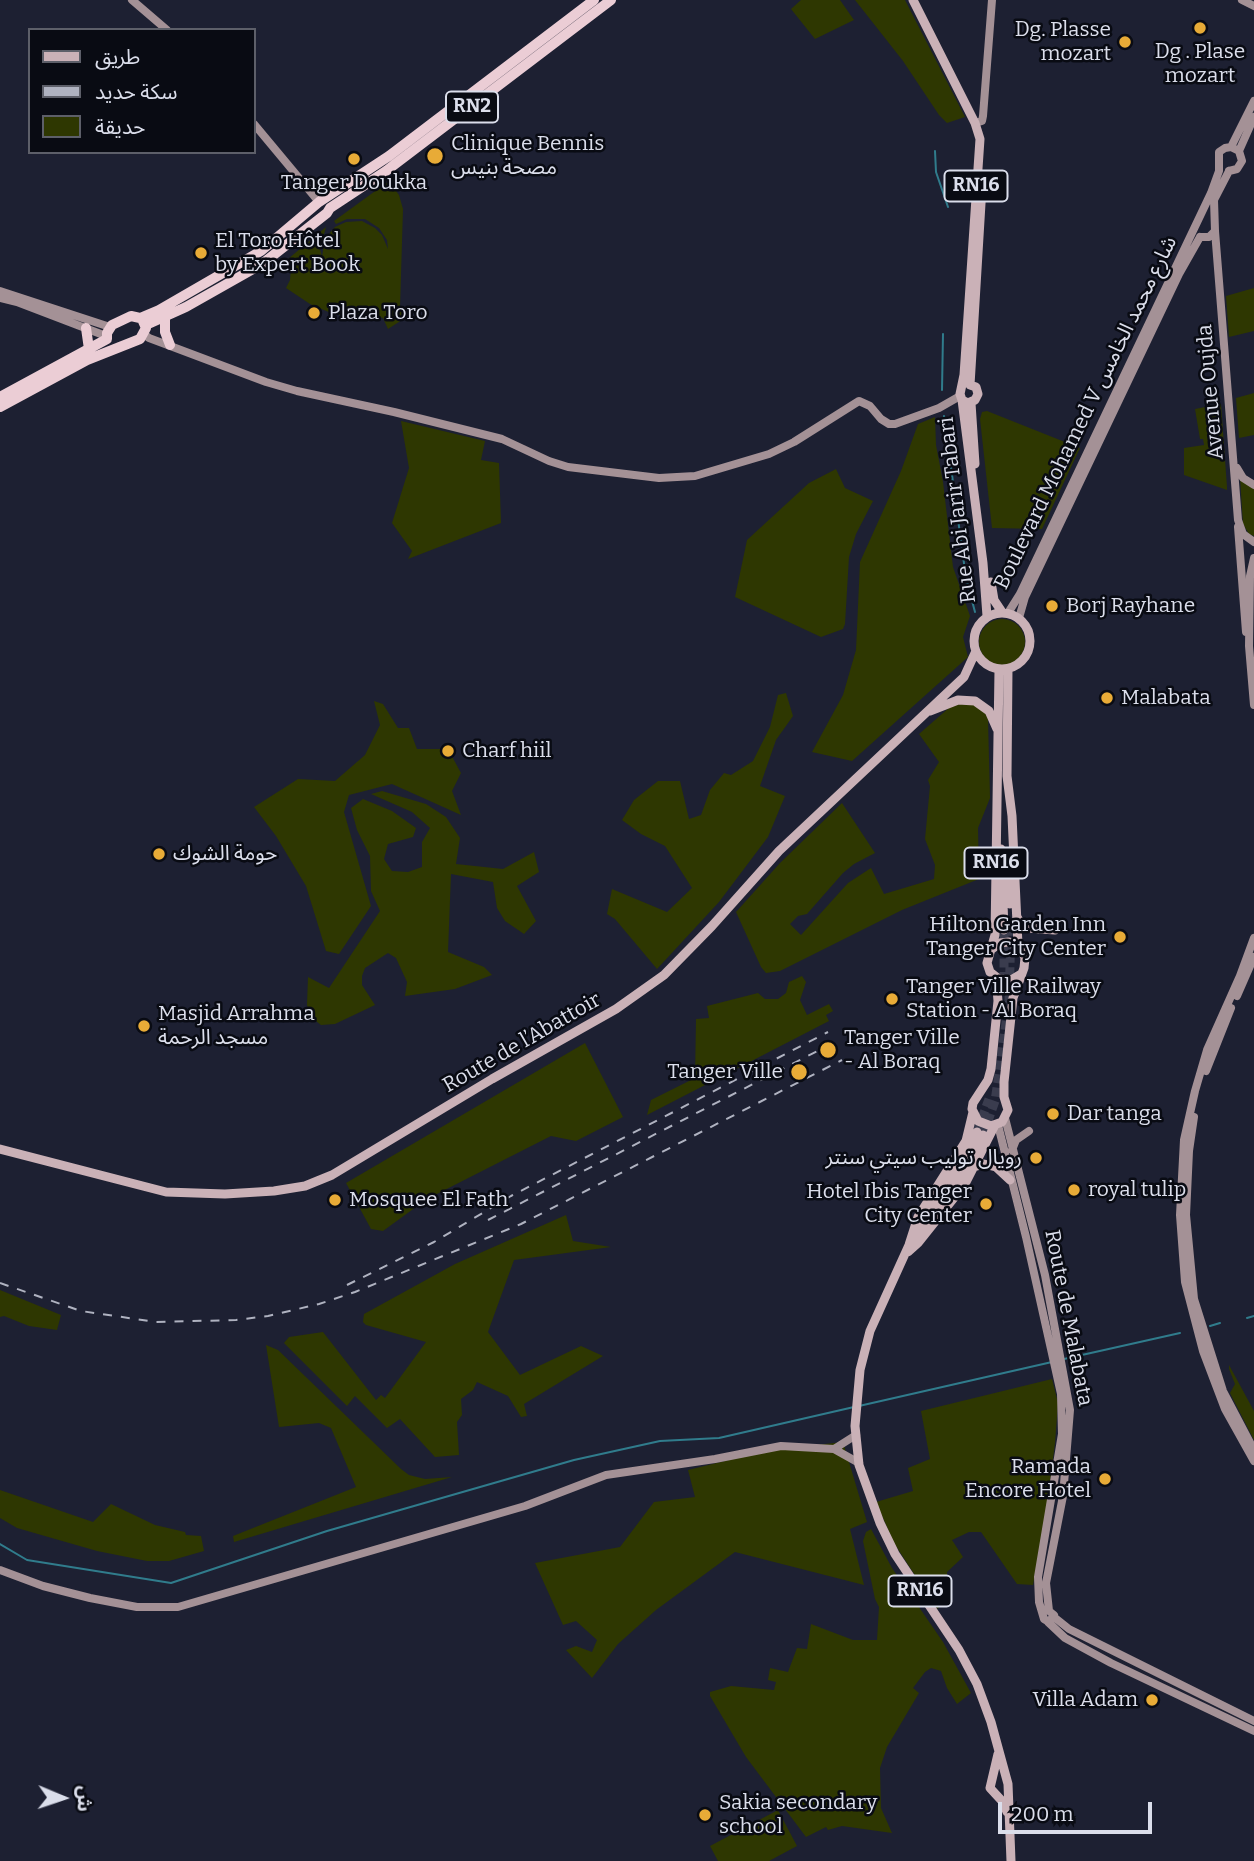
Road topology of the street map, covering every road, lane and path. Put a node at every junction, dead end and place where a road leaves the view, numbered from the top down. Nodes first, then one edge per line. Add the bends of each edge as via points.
1 (132, 0) edge
2 (594, 0) edge
3 (611, 0) edge
4 (914, 0) edge
5 (920, 0) edge
6 (992, 0) edge
7 (1242, 0) edge
8 (1254, 6) edge
9 (165, 28) edge
10 (1254, 101) edge
11 (1254, 117) edge
12 (978, 122) junction
13 (256, 126) edge
14 (1235, 149) junction
15 (1220, 166) junction
16 (1229, 172) junction
17 (351, 194) junction
18 (323, 206) junction
19 (349, 207) dead end
20 (1199, 217) junction
21 (1213, 219) junction
22 (1194, 227) junction
23 (1215, 231) junction
24 (1203, 237) junction
25 (1217, 256) junction
26 (0, 291) edge
27 (0, 298) edge
28 (165, 318) junction
29 (144, 326) junction
30 (86, 328) junction
31 (108, 334) junction
32 (168, 345) junction
33 (115, 348) junction
34 (89, 349) junction
35 (965, 394) junction
36 (0, 397) edge
37 (0, 407) edge
38 (1234, 464) junction
39 (1254, 485) edge
40 (1238, 520) junction
41 (1254, 542) edge
42 (1254, 558) edge
43 (1005, 613) junction
44 (987, 617) junction
45 (1020, 618) junction
46 (975, 653) junction
47 (1250, 663) junction
48 (999, 669) junction
49 (958, 683) junction
50 (1254, 705) edge
51 (927, 712) junction
52 (999, 734) junction
53 (1003, 777) junction
54 (1016, 915) junction
55 (1007, 930) tunnel mouth
56 (1055, 930) dead end
57 (1254, 938) edge
58 (1018, 945) junction
59 (992, 949) junction
60 (1254, 957) edge
61 (1022, 972) junction
62 (996, 977) junction
63 (981, 1094) junction
64 (1004, 1097) junction
65 (973, 1112) junction
66 (999, 1123) junction
67 (1029, 1131) dead end
68 (980, 1134) tunnel mouth
69 (0, 1149) edge
70 (1012, 1150) junction
71 (976, 1166) junction
72 (1010, 1180) junction
73 (911, 1246) junction
74 (1196, 1315) junction
75 (1053, 1338) junction
76 (1206, 1350) junction
77 (855, 1431) junction
78 (834, 1449) junction
79 (1254, 1450) edge
80 (1254, 1461) edge
81 (859, 1463) junction
82 (0, 1570) edge
83 (1049, 1616) junction
84 (1254, 1721) edge
85 (1254, 1731) edge
86 (999, 1752) junction
87 (993, 1780) junction
88 (1004, 1790) junction
89 (1011, 1861) edge

1 - 9 main road
2 - 18 highway, RN2
3 - 17 highway, RN2
4 - 12 main road, RN16
5 - 12 main road, RN16
6 - 12 main road via 984,112
7 - 8 main road
10 - 14 main road
11 - 14 main road
12 - 35 main road, RN16 via 984,149
13 - 18 main road
14 - 15 main road via 1219,152
14 - 16 main road via 1242,157 1241,164
15 - 16 main road
15 - 20 main road, Boulevard Mohamed V شارع محمد الخامس
16 - 21 main road via 1214,200
17 - 18 highway, RN2
17 - 19 highway
18 - 28 highway, RN2 via 294,244
18 - 29 highway, RN2
20 - 21 main road
20 - 22 main road
21 - 23 main road
22 - 24 main road
22 - 43 main road, Boulevard Mohamed V شارع محمد الخامس via 1020,594
23 - 24 main road
23 - 25 main road, Avenue Oujda
24 - 25 main road
24 - 45 main road, Boulevard Mohamed V شارع محمد الخامس via 1179,274
25 - 38 main road, Avenue Oujda
26 - 31 main road
27 - 30 main road
28 - 29 highway, RN2
28 - 32 highway
29 - 31 highway, RN2 via 131,316
29 - 32 main road via 149,338
29 - 33 highway, RN2 via 124,347
30 - 31 main road
30 - 34 highway
31 - 33 highway
31 - 34 highway, RN2
32 - 35 main road via 297,391 502,439 568,467 659,478 695,477 769,454 859,401 889,424 907,421
33 - 37 highway, RN2
34 - 36 highway, RN2
35 - 43 main road, Rue Abi Jarir Tabari / RN16 via 991,585 994,600
35 - 44 main road, Rue Abi Jarir Tabari / RN16
38 - 39 main road
38 - 40 main road, Avenue Oujda
40 - 41 main road via 1243,534
40 - 47 main road, Avenue Oujda
42 - 47 main road
43 - 44 main road
43 - 45 main road
44 - 46 main road, RN16 via 976,629
45 - 48 main road via 1029,631 1028,652 1017,665
46 - 48 main road via 982,662
46 - 49 main road, Route de l’Abattoir
47 - 50 main road
48 - 49 main road, Route de l’Abattoir via 974,673
48 - 52 main road, RN16
48 - 53 main road, RN16
49 - 51 main road, Route de l’Abattoir
51 - 52 main road via 958,700 975,701 989,711
51 - 69 main road, Route de l’Abattoir via 779,851 664,975 616,1009 332,1175 274,1191 166,1192
52 - 53 main road, RN16
53 - 54 main road, RN16 via 1012,816
53 - 55 main road, RN16 / RN16
53 - 59 main road, RN16 via 996,819
54 - 56 main road via 1027,928
54 - 58 main road, RN16
57 - 74 main road via 1207,1050 1184,1140 1181,1245 1185,1282
58 - 59 main road via 1004,942
58 - 61 main road, RN16 via 1025,958
59 - 62 main road, RN16 via 987,963
60 - 74 main road via 1212,1052 1193,1122 1185,1215
61 - 62 main road via 1011,980
61 - 64 main road, RN16 via 1013,998
62 - 63 main road, RN16 via 992,1060
63 - 64 main road via 991,1090
63 - 65 main road, RN16 via 973,1103
64 - 66 main road, RN16 via 1008,1106
65 - 66 main road via 981,1124
65 - 73 main road, RN16 via 966,1141 918,1217
66 - 70 main road, Route de Malabata
66 - 71 main road, RN16
66 - 72 main road, Route de Malabata
67 - 70 main road via 1016,1140
68 - 73 main road, RN16 via 965,1170
70 - 75 main road, Route de Malabata via 1045,1275
71 - 72 main road via 996,1167
71 - 73 main road, RN16 via 956,1197
72 - 75 main road, Route de Malabata
73 - 77 main road, RN16 via 870,1331 862,1360
74 - 76 main road
75 - 83 main road, Route de Malabata via 1062,1378 1062,1434 1038,1577 1039,1602
76 - 79 main road
76 - 80 main road via 1225,1409
77 - 78 main road
77 - 81 main road, RN16
78 - 81 main road
78 - 82 main road via 781,1446 606,1475 525,1506 178,1607 137,1607 90,1598
81 - 86 main road, RN16 via 895,1554 977,1684
83 - 84 main road
83 - 85 main road via 1065,1638
86 - 87 main road, RN16
86 - 88 main road, RN16
87 - 88 main road via 1001,1778
87 - 88 main road, RN16 via 991,1791
88 - 89 main road, RN16

